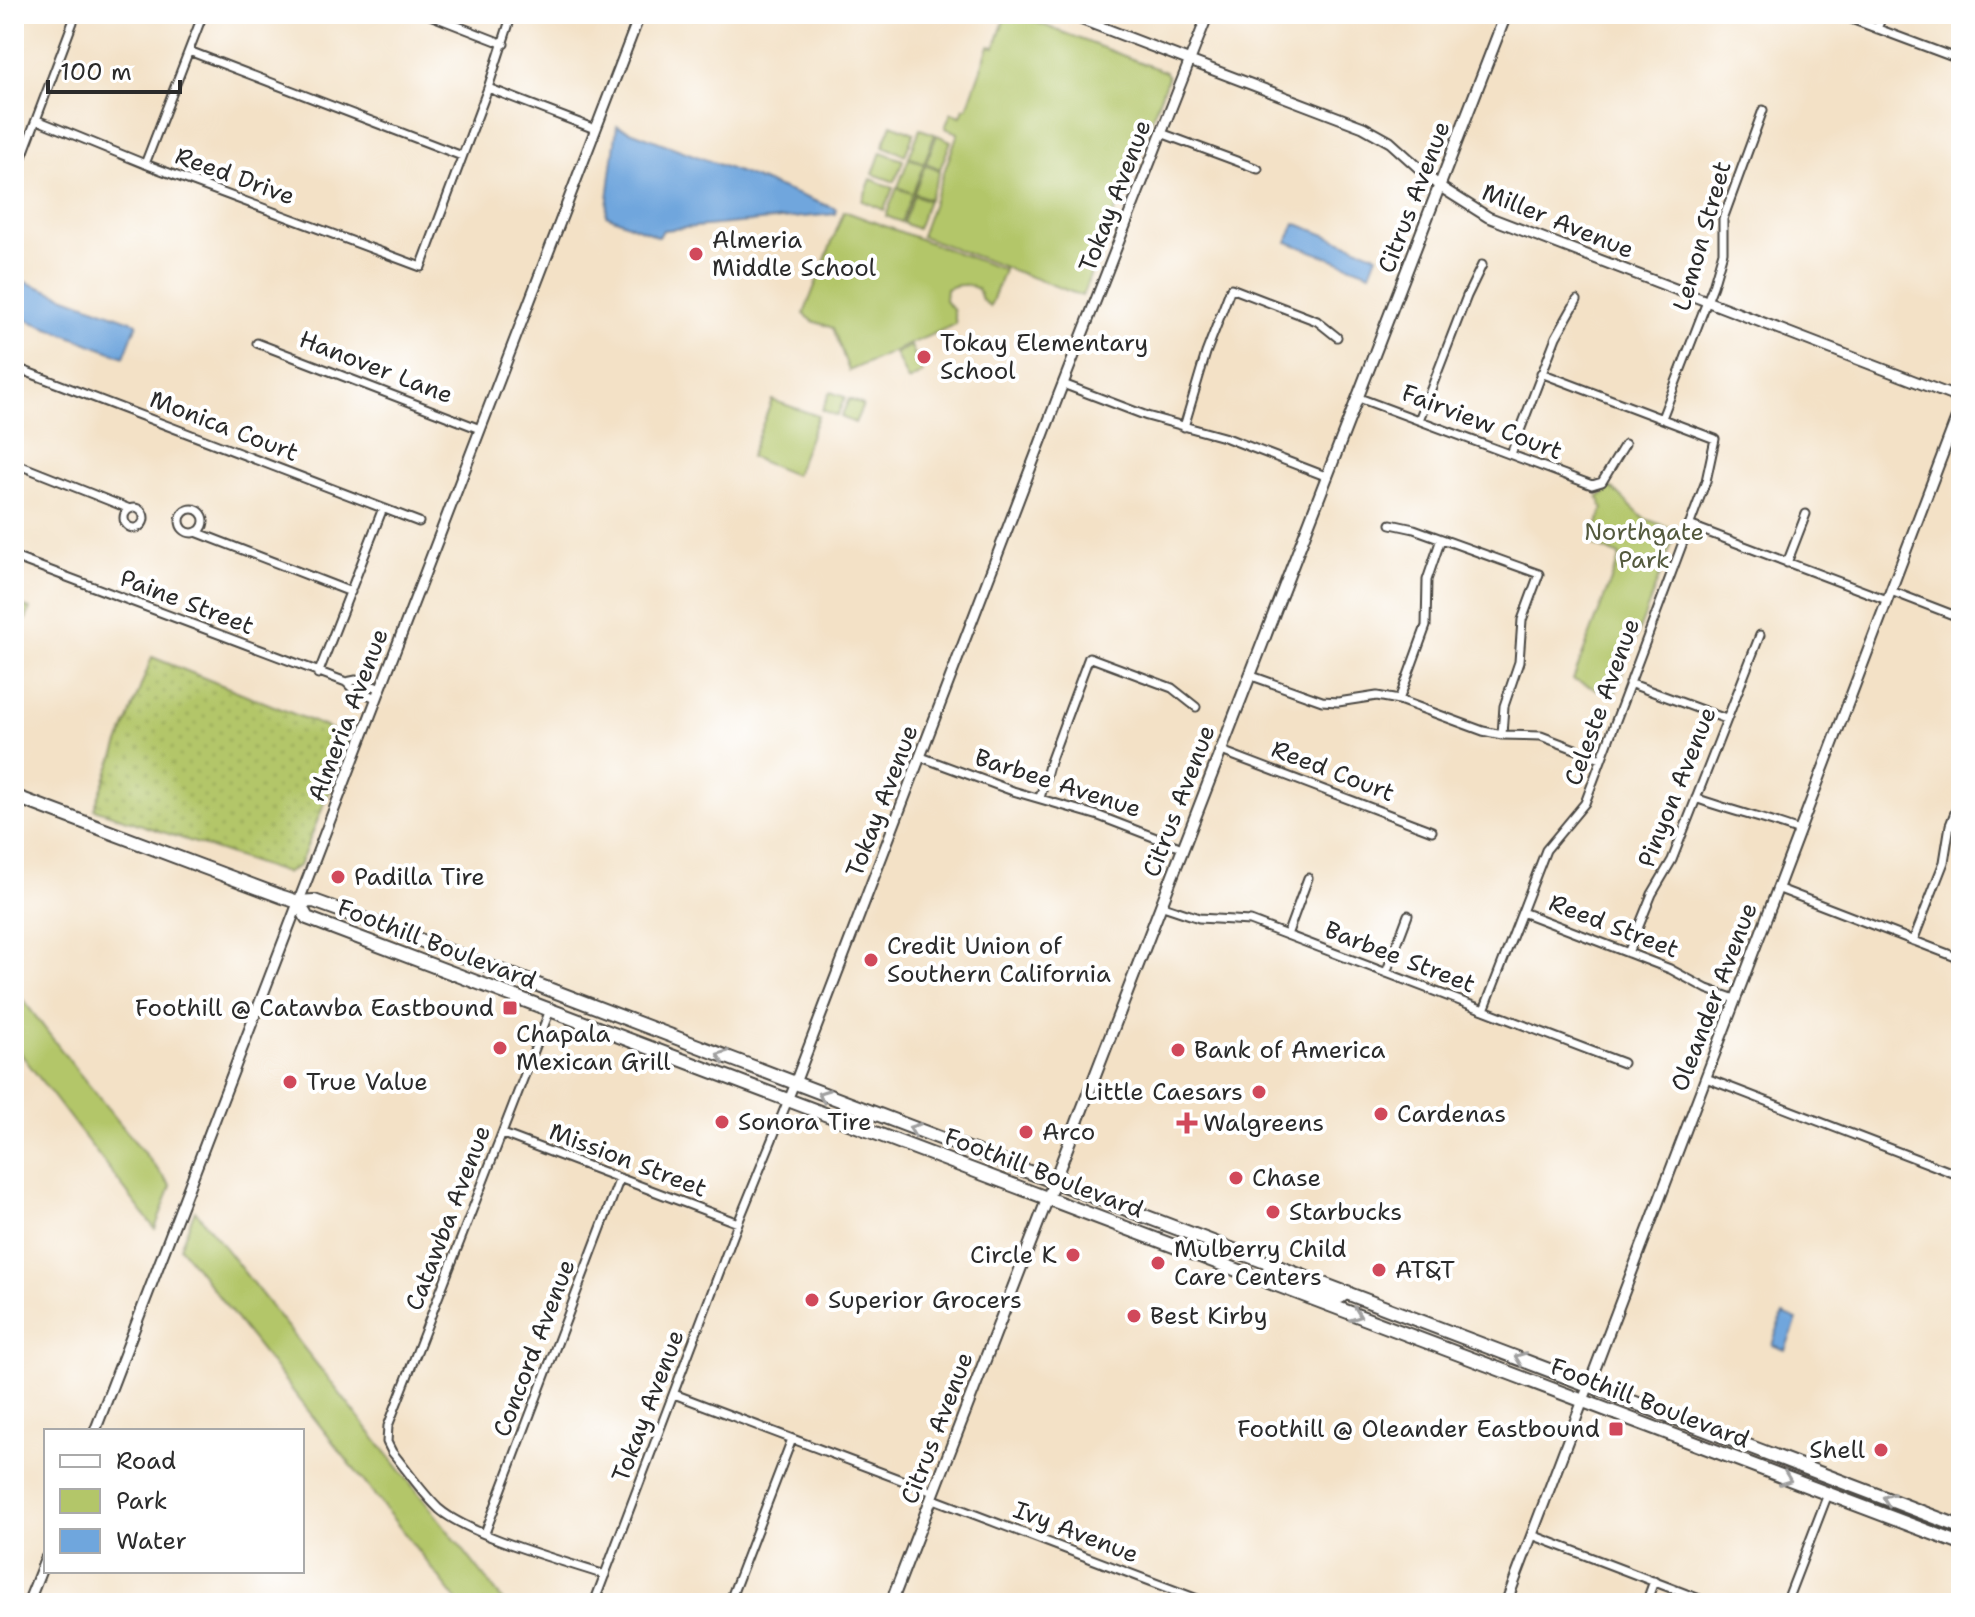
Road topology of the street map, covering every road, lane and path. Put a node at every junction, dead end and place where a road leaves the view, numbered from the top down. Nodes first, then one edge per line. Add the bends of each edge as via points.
1 (76, 14) edge
2 (203, 14) edge
3 (427, 14) edge
4 (512, 14) edge
5 (640, 14) edge
6 (1067, 14) edge
7 (1208, 14) edge
8 (1506, 14) edge
9 (1838, 14) edge
10 (1883, 14) edge
11 (1093, 19) edge
12 (1877, 29) junction
13 (504, 44) junction
14 (189, 51) junction
15 (1961, 60) edge
16 (1189, 62) junction
17 (488, 88) junction
18 (1763, 110) dead end
19 (37, 120) junction
20 (595, 129) junction
21 (1161, 133) junction
22 (462, 156) junction
23 (145, 164) junction
24 (1258, 169) dead end
25 (14, 178) edge
26 (1439, 186) junction
27 (1482, 265) dead end
28 (1577, 300) dead end
29 (1707, 302) junction
30 (1337, 337) dead end
31 (257, 343) dead end
32 (14, 367) edge
33 (1541, 373) junction
34 (1063, 384) junction
35 (1359, 398) junction
36 (1961, 399) edge
37 (1961, 406) edge
38 (1662, 418) junction
39 (1419, 420) junction
40 (1184, 427) junction
41 (480, 429) junction
42 (1625, 444) dead end
43 (1511, 454) junction
44 (14, 463) edge
45 (1328, 477) junction
46 (383, 508) junction
47 (130, 509) dead end
48 (1806, 514) dead end
49 (419, 522) dead end
50 (1391, 524) dead end
51 (1689, 525) junction
52 (196, 532) dead end
53 (1441, 539) junction
54 (14, 557) edge
55 (1787, 563) junction
56 (351, 592) junction
57 (1889, 596) junction
58 (1961, 618) edge
59 (1760, 635) dead end
60 (318, 674) junction
61 (1249, 675) junction
62 (1629, 683) junction
63 (378, 693) junction
64 (1399, 700) junction
65 (1196, 707) dead end
66 (1726, 719) junction
67 (1502, 735) junction
68 (1219, 750) junction
69 (921, 757) junction
70 (1601, 759) junction
71 (14, 796) edge
72 (1961, 797) edge
73 (1040, 798) junction
74 (1696, 798) junction
75 (1432, 831) dead end
76 (1799, 831) junction
77 (1182, 848) junction
78 (1308, 878) dead end
79 (1777, 888) junction
80 (298, 902) junction
81 (1160, 905) junction
82 (1522, 912) junction
83 (1408, 915) dead end
84 (1287, 935) junction
85 (1913, 941) junction
86 (1628, 953) junction
87 (1961, 959) edge
88 (1386, 973) junction
89 (1735, 999) junction
90 (550, 1010) junction
91 (1484, 1010) junction
92 (1623, 1063) dead end
93 (1706, 1078) junction
94 (795, 1083) junction
95 (788, 1100) junction
96 (503, 1134) junction
97 (1961, 1176) edge
98 (620, 1178) junction
99 (1054, 1183) junction
100 (1048, 1198) junction
101 (738, 1223) junction
102 (1257, 1277) junction
103 (1347, 1292) junction
104 (1589, 1385) junction
105 (674, 1394) junction
106 (1583, 1401) junction
107 (96, 1429) edge
108 (792, 1439) junction
109 (1828, 1494) junction
110 (932, 1495) junction
111 (1961, 1527) edge
112 (485, 1533) junction
113 (1532, 1535) junction
114 (1961, 1544) edge
115 (44, 1563) edge
116 (605, 1575) junction
117 (1654, 1581) junction
118 (28, 1603) edge
119 (594, 1603) edge
120 (729, 1603) edge
121 (891, 1603) edge
122 (1208, 1603) edge
123 (1506, 1603) edge
124 (1646, 1603) edge
125 (1710, 1603) edge
126 (1786, 1603) edge

1 - 19 street
2 - 14 street
3 - 13 street
4 - 13 street
5 - 20 street, Almeria Avenue
6 - 11 street, Miller Avenue
7 - 16 street, Tokay Avenue
8 - 26 main road, Citrus Avenue
9 - 12 street
10 - 12 street
11 - 16 street, Miller Avenue
12 - 15 street
13 - 17 street
14 - 22 street
14 - 23 street
16 - 21 street, Tokay Avenue
16 - 26 street, Miller Avenue via 1363,127 1390,142
17 - 20 street
17 - 22 street
18 - 29 street, Lemon Street via 1723,219 1723,252
19 - 23 street, Reed Drive
19 - 25 street
20 - 41 street, Almeria Avenue
21 - 24 street
21 - 34 street, Tokay Avenue
22 - 23 street, Reed Drive via 421,267
26 - 29 street, Miller Avenue via 1488,217
26 - 35 main road, Citrus Avenue
27 - 39 street
28 - 33 street
29 - 36 street, Miller Avenue
29 - 38 street, Lemon Street
30 - 40 street via 1317,321 1231,288
31 - 41 street, Hanover Lane
32 - 46 street, Monica Court
33 - 38 street
33 - 43 street
34 - 40 street
34 - 69 street, Tokay Avenue
35 - 39 street, Fairview Court
35 - 45 main road, Citrus Avenue
37 - 57 street, Oleander Avenue
38 - 51 street, Celeste Avenue via 1715,439
39 - 43 street, Fairview Court
40 - 45 street
41 - 63 street, Almeria Avenue
42 - 43 street, Fairview Court via 1602,482 1592,485
44 - 47 street
45 - 61 main road, Citrus Avenue
46 - 49 street, Monica Court
46 - 56 street
48 - 55 street
50 - 53 street
51 - 55 street
51 - 62 street, Celeste Avenue
52 - 56 street
53 - 64 street via 1427,580 1426,626
53 - 67 street via 1539,574 1522,620 1519,662 1504,706
54 - 60 street, Paine Street
55 - 57 street
56 - 60 street
57 - 58 street
57 - 76 street, Oleander Avenue
59 - 66 street, Pinyon Avenue
60 - 63 street, Paine Street via 356,680
61 - 64 street via 1322,701 1377,696
61 - 68 main road, Citrus Avenue
62 - 66 street
62 - 70 street, Celeste Avenue
63 - 80 street, Almeria Avenue
64 - 67 street
65 - 73 street via 1172,688 1089,657
66 - 74 street, Pinyon Avenue
67 - 70 street via 1541,736
68 - 75 street, Reed Court
68 - 77 main road, Citrus Avenue
69 - 73 street, Barbee Avenue
69 - 94 street, Tokay Avenue
70 - 82 street, Celeste Avenue via 1585,803 1546,850
71 - 80 main road, Foothill Boulevard
72 - 85 street via 1944,862
73 - 77 street, Barbee Avenue
74 - 76 street
74 - 86 street, Pinyon Avenue
76 - 79 street, Oleander Avenue
77 - 81 main road, Citrus Avenue
78 - 84 street
79 - 85 street
79 - 89 street, Oleander Avenue
80 - 90 main road, Foothill Boulevard via 307,918
94 -> 80 main road, Foothill Boulevard via 314,901
80 - 107 street, Almeria Avenue
81 - 84 street, Barbee Street via 1199,918 1250,921
81 - 99 main road, Citrus Avenue
82 - 86 street, Reed Street
82 - 91 street, Celeste Avenue
83 - 88 street
84 - 88 street, Barbee Street
85 - 87 street
86 - 89 street, Reed Street
88 - 91 street, Barbee Street
89 - 93 street, Oleander Avenue
90 - 95 main road, Foothill Boulevard
90 - 96 street, Catawba Avenue
91 - 92 street, Barbee Street
93 - 97 street
93 - 104 street, Oleander Avenue
94 - 95 street, Tokay Avenue
99 -> 94 main road, Foothill Boulevard
95 - 100 main road, Foothill Boulevard
95 - 101 street, Tokay Avenue
96 - 98 street, Mission Street
96 - 112 street, Catawba Avenue via 388,1426 387,1442 439,1509
98 - 101 street, Mission Street
98 - 112 street, Concord Avenue
99 - 100 main road, Citrus Avenue
99 - 103 main road, Foothill Boulevard
100 - 102 main road, Foothill Boulevard
100 - 110 main road, Citrus Avenue
101 - 105 street, Tokay Avenue
102 - 103 main road via 1274,1275 1333,1296
102 -> 106 main road, Foothill Boulevard
104 -> 103 main road, Foothill Boulevard
104 - 106 street, Oleander Avenue
111 -> 104 main road, Foothill Boulevard
105 - 108 street, Ivy Avenue
105 - 116 street, Tokay Avenue
106 -> 109 main road, Foothill Boulevard
106 - 113 street, Oleander Avenue
108 - 110 street, Ivy Avenue
108 - 120 street
109 - 114 main road, Foothill Boulevard
109 - 126 street
110 - 121 main road, Citrus Avenue
110 - 122 street, Ivy Avenue
112 - 116 street
113 - 117 street
113 - 123 street, Oleander Avenue
115 - 118 street
116 - 119 street, Tokay Avenue
117 - 124 street
117 - 125 street

